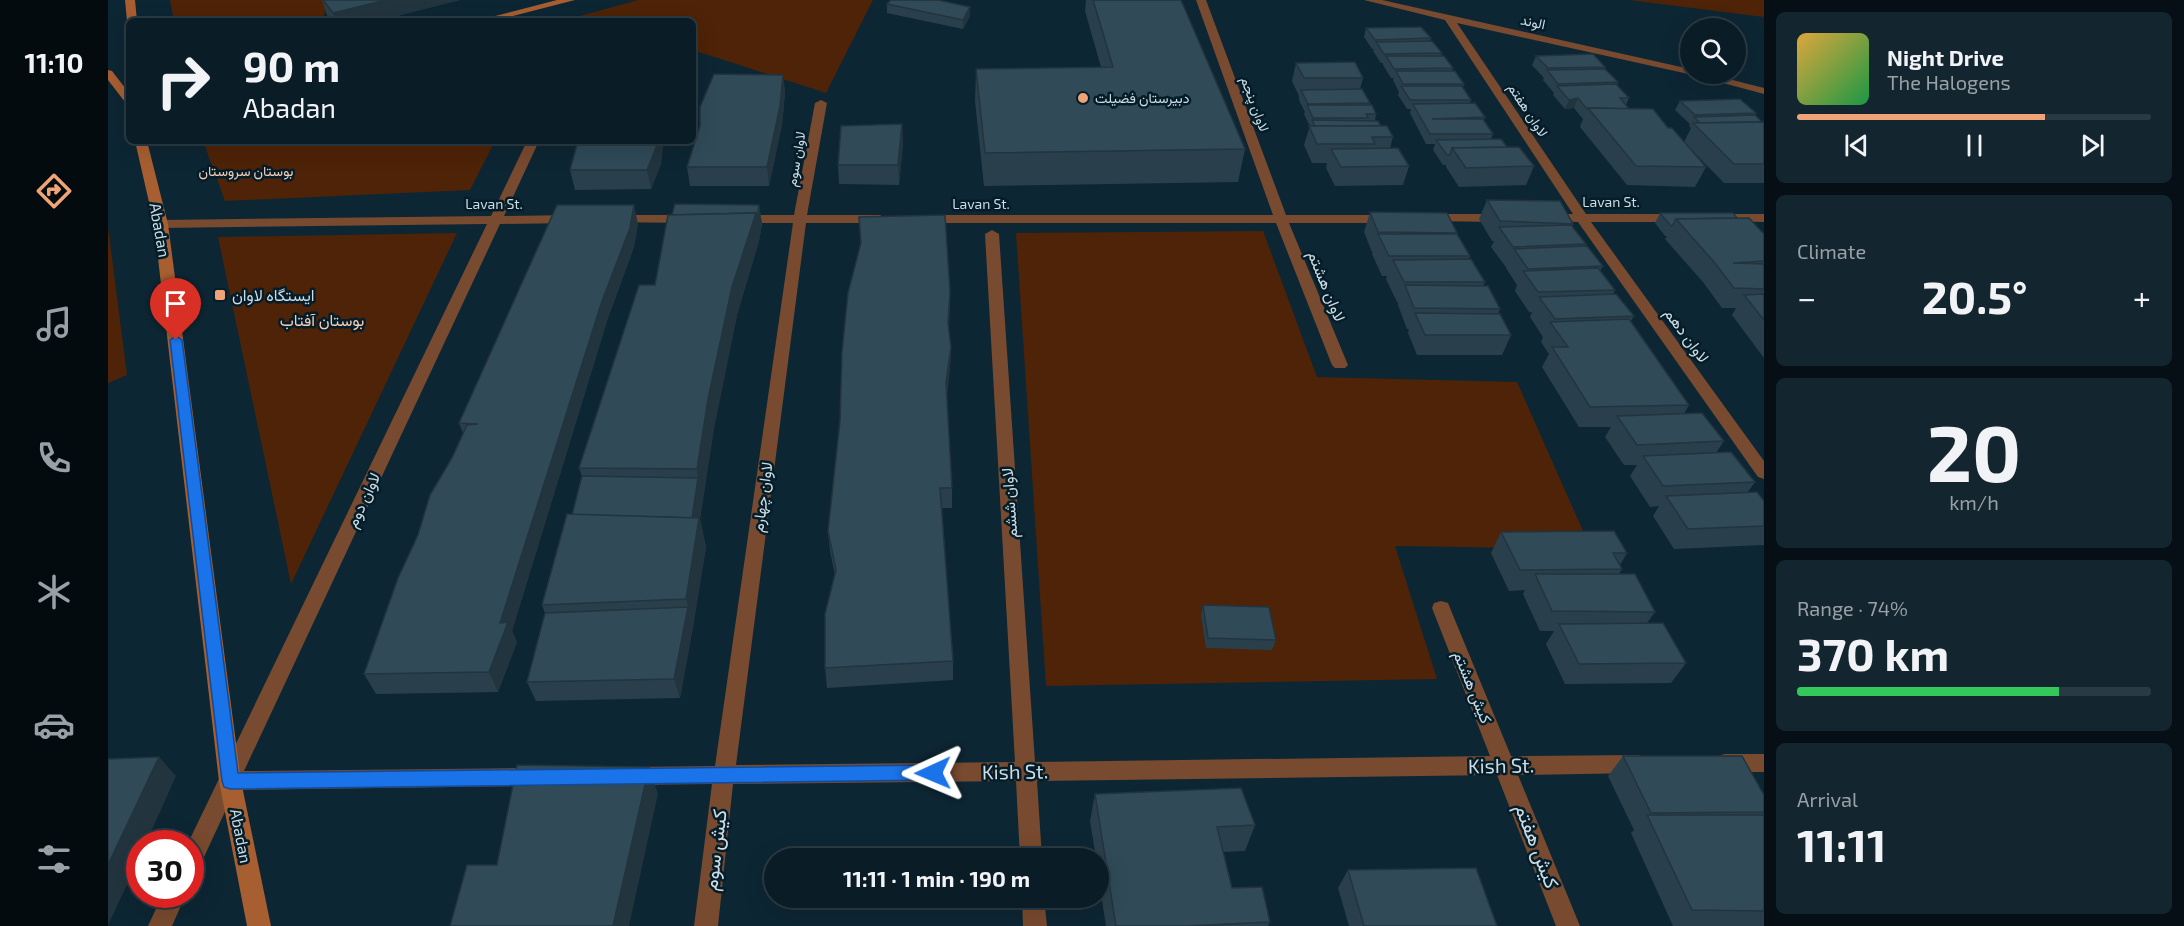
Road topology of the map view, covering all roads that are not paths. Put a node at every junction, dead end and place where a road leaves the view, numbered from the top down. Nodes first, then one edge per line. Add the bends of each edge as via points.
1 (130, 0) edge
2 (570, 0) edge
3 (1201, 0) edge
4 (1369, 0) edge
5 (132, 18) edge
6 (494, 18) edge
7 (1450, 20) junction
8 (1680, 70) edge
9 (108, 73) edge
10 (1740, 84) edge
11 (1752, 87) junction
12 (1764, 92) edge
13 (126, 96) edge
14 (1764, 98) edge
15 (821, 103) dead end
16 (142, 144) edge
17 (532, 144) edge
18 (1581, 217) junction
19 (1509, 218) edge
20 (1533, 218) edge
21 (1695, 218) edge
22 (1718, 218) edge
23 (1764, 218) edge
24 (495, 219) junction
25 (706, 219) edge
26 (730, 219) edge
27 (801, 219) junction
28 (1281, 219) junction
29 (161, 224) junction
30 (992, 234) dead end
31 (1340, 365) dead end
32 (1764, 473) edge
33 (1441, 608) dead end
34 (1764, 763) edge
35 (1658, 764) edge
36 (1705, 764) edge
37 (1505, 766) junction
38 (1026, 772) junction
39 (724, 775) junction
40 (606, 776) edge
41 (560, 777) edge
42 (230, 781) junction
43 (204, 834) edge
44 (1030, 848) edge
45 (168, 908) edge
46 (1034, 908) edge
47 (160, 926) edge
48 (259, 926) edge
49 (706, 926) edge
50 (1035, 926) edge
51 (1568, 926) edge

1 - 5 main road
2 - 6 main road
3 - 28 street, لاوان پنجم
4 - 7 street, الوند
7 - 8 street, الوند
7 - 18 street, لاوان هفتم
9 - 13 main road
10 - 11 street
11 - 12 street
11 - 14 street
15 - 27 street, لاوان سوم
16 - 29 main road, Abadan
17 - 24 street, لاوان دوم
18 - 20 street, Lavan St.
18 - 21 street, Lavan St.
18 - 32 street, لاوان دهم
19 - 28 street, Lavan St.
22 - 23 street
24 - 25 street, Lavan St.
24 - 29 street, Lavan St.
24 - 42 street, لاوان دوم
26 - 27 street, Lavan St.
27 - 28 street, Lavan St.
27 - 39 street, لاوان چهارم
28 - 31 street, لاوان هشتم
29 - 42 main road, Abadan
30 - 38 street, لاوان ششم
33 - 37 street, کیش هشتم
34 - 36 street
35 - 37 street, Kish St.
37 - 38 street, Kish St.
37 - 51 street, کیش هفتم
38 - 39 street, Kish St.
38 - 44 street, لاوان ششم
39 - 40 street, Kish St.
39 - 49 street, کیش سوم
41 - 42 street
42 - 43 street, لاوان دوم
42 - 48 main road, Abadan
45 - 47 street
46 - 50 street

